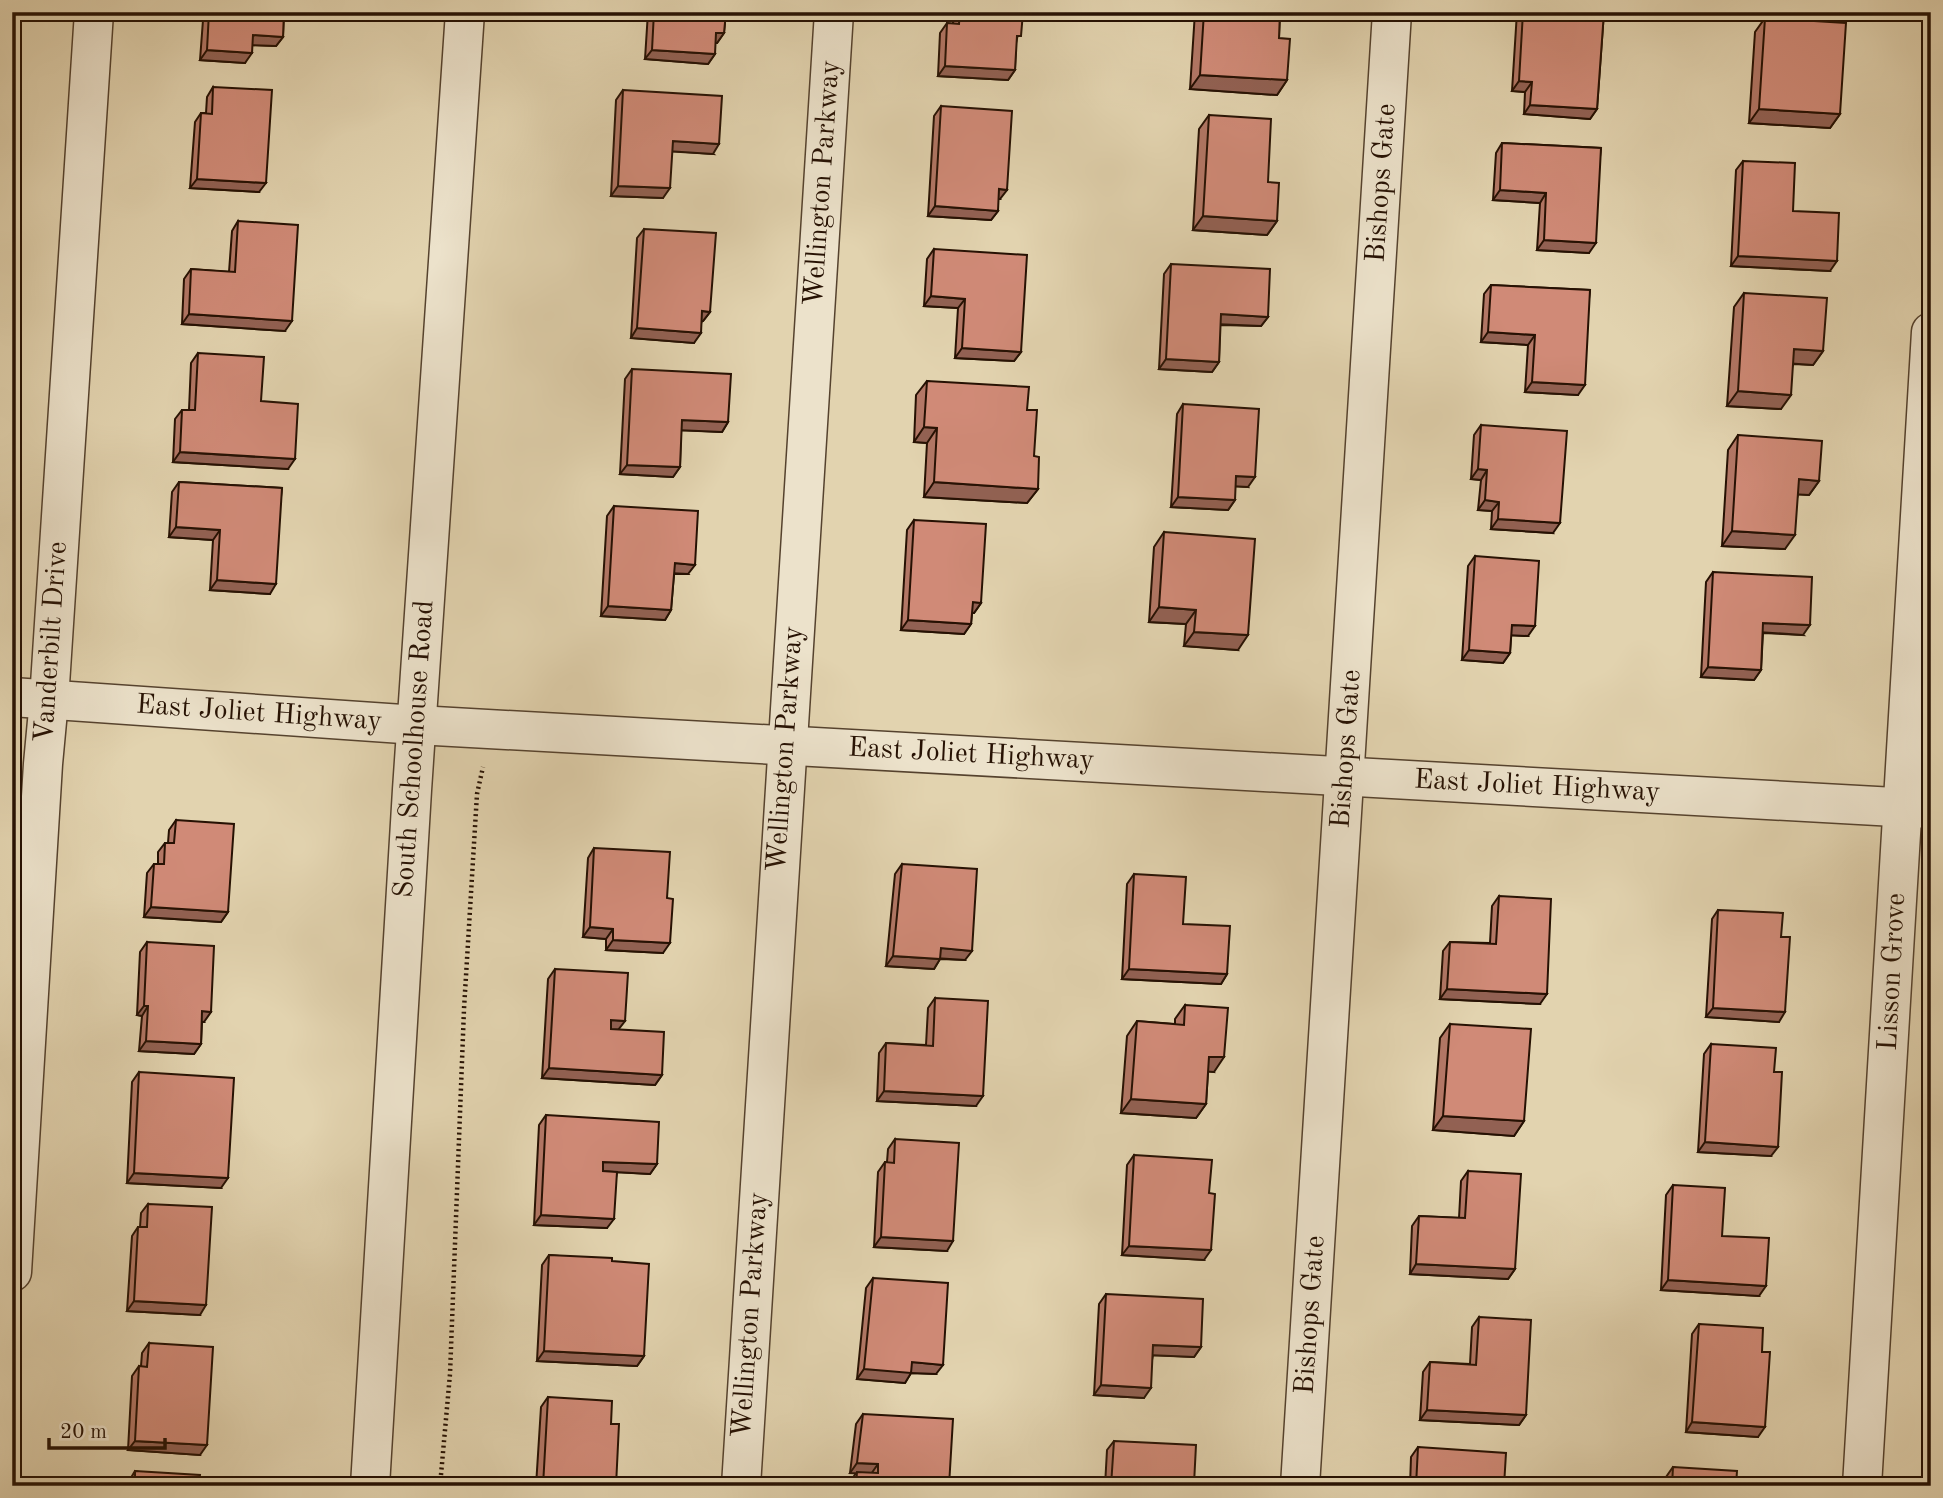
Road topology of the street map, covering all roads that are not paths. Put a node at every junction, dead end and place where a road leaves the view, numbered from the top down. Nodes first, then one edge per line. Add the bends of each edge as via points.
1 (94, 12) edge
2 (465, 12) edge
3 (834, 12) edge
4 (1392, 12) edge
5 (1931, 332) edge
6 (31, 699) edge
7 (417, 725) junction
8 (787, 745) junction
9 (1345, 776) junction
10 (1917, 808) edge
11 (12, 1272) edge
12 (370, 1486) edge
13 (741, 1486) edge
14 (1300, 1486) edge
15 (1862, 1486) edge

1 - 6 street, Vanderbilt Drive
2 - 7 street, South Schoolhouse Road
3 - 8 street, Wellington Parkway
4 - 9 street, Bishops Gate
5 - 10 street, Lisson Grove
6 - 7 street, East Joliet Highway
6 - 11 street, Vanderbilt Drive via 43,764
7 - 8 street, East Joliet Highway
7 - 12 street, South Schoolhouse Road
8 - 9 street, East Joliet Highway
8 - 13 street, Wellington Parkway
9 - 10 street, East Joliet Highway
9 - 14 street, Bishops Gate
10 - 15 street, Lisson Grove

